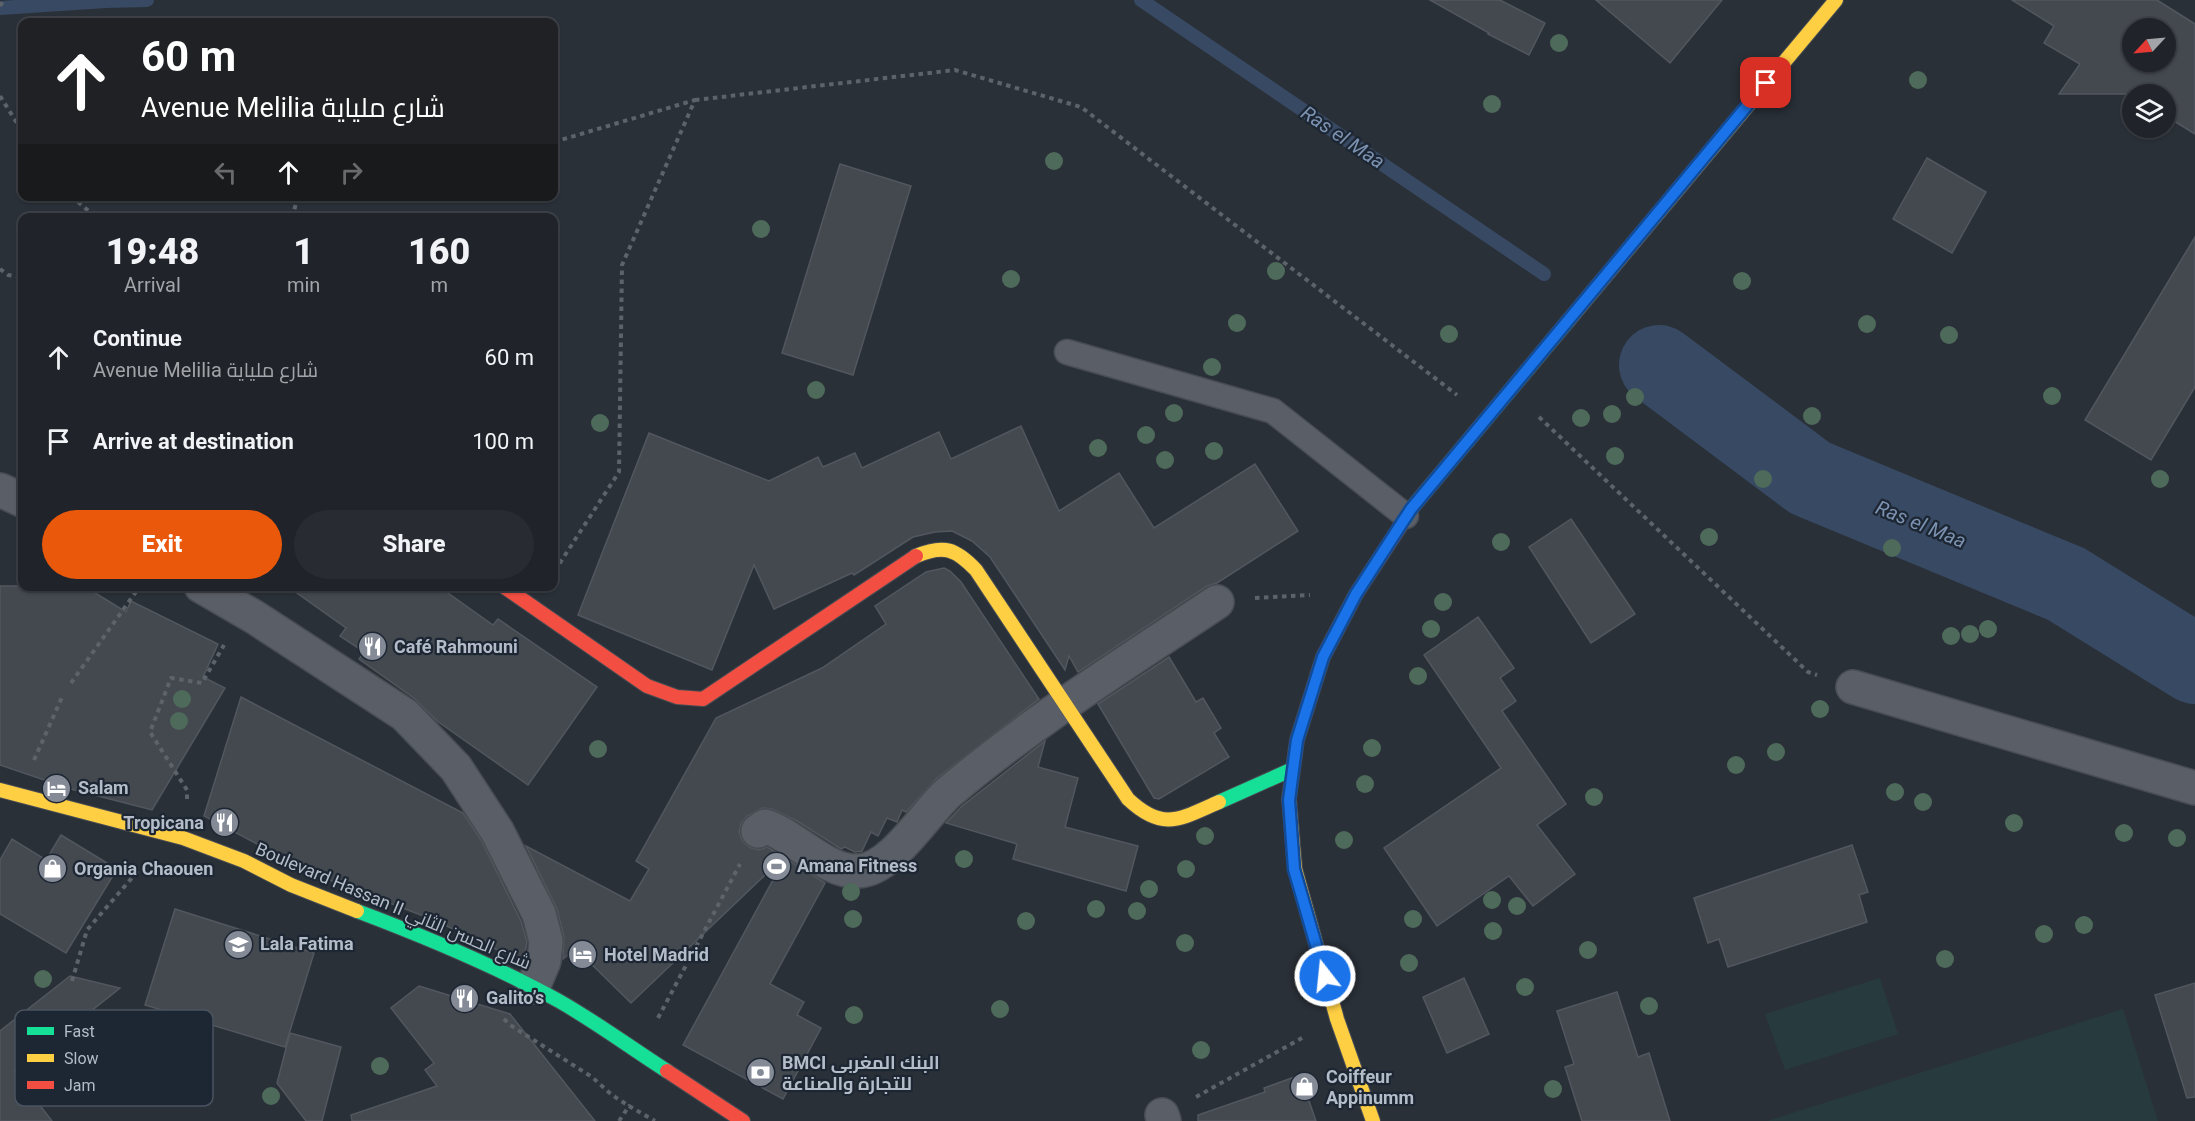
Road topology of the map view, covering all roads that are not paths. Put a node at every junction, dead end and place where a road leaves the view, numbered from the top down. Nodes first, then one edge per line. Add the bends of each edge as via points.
1 (1836, 0) edge
2 (1067, 352) dead end
3 (0, 490) edge
4 (18, 498) edge
5 (1406, 516) junction
6 (210, 591) edge
7 (510, 591) edge
8 (1217, 603) road end
9 (1853, 687) road end
10 (1065, 703) junction
11 (1293, 769) junction
12 (2195, 788) edge
13 (0, 790) edge
14 (758, 831) road end
15 (532, 987) junction
16 (743, 1121) edge
17 (1373, 1121) edge

1 - 5 street
2 - 5 lane via 1274,411
3 - 4 street
5 - 11 street via 1356,594 1323,657 1297,740
6 - 15 street via 405,715 456,768 497,831 539,914 546,941 544,961
7 - 10 street via 647,686 677,697 703,699 918,555 943,548 962,554 976,570
8 - 10 street
9 - 12 street
10 - 11 street via 1128,799 1144,814 1157,818 1187,816
10 - 14 street via 947,794 903,842 870,868 844,869 777,830 763,826
11 - 17 street via 1289,800 1294,869 1337,1019
13 - 15 street, Boulevard Hassan II شارع الحسن الثاني via 183,838 426,937
15 - 16 street, Boulevard Hassan II شارع الحسن الثاني

